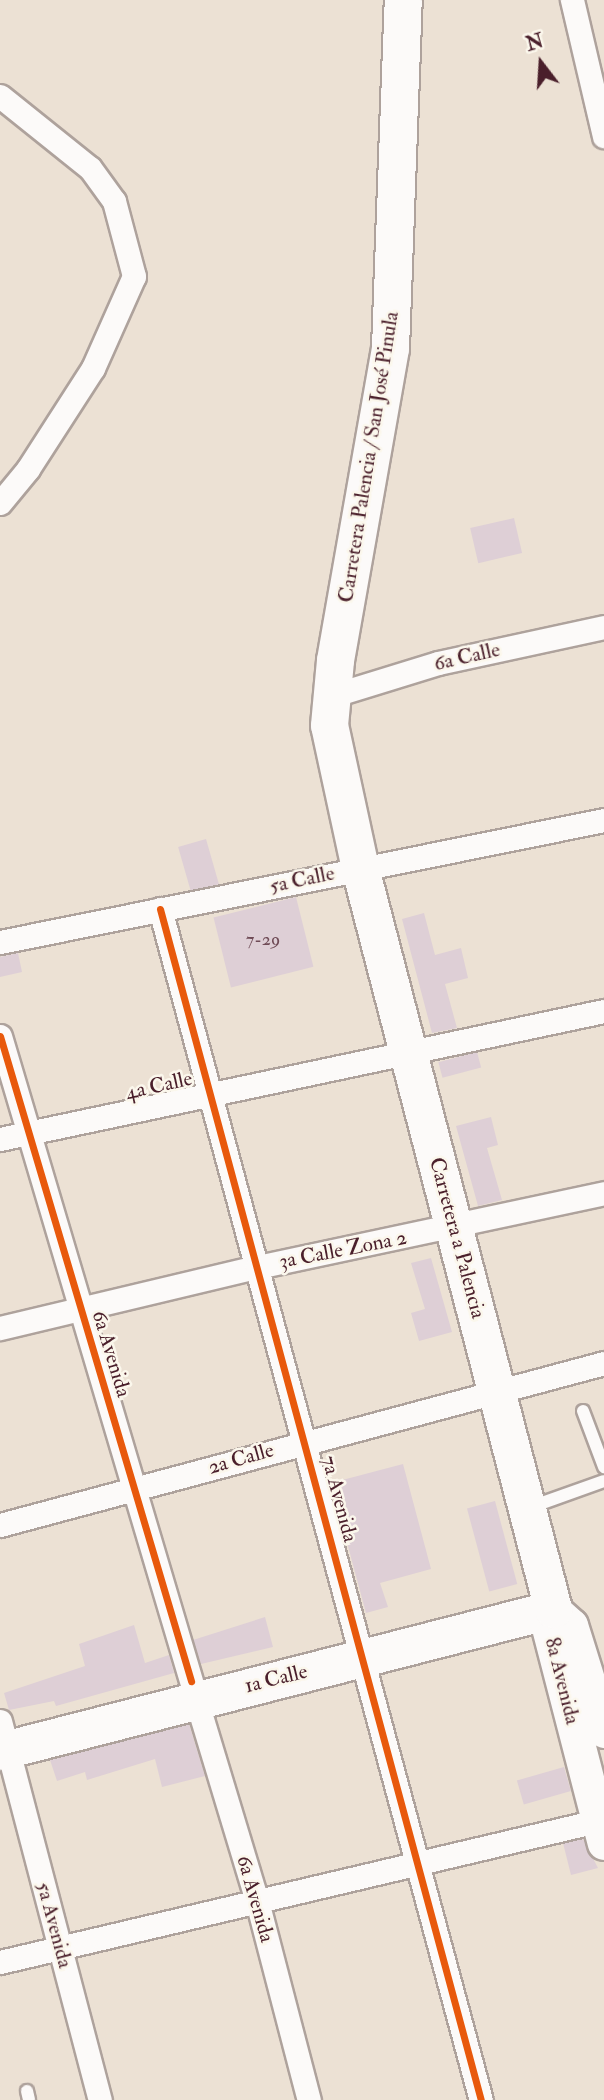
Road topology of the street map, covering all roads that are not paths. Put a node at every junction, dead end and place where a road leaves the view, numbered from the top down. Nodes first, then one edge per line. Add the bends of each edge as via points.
1 (403, 0) edge
2 (572, 0) edge
3 (0, 96) edge
4 (604, 136) edge
5 (0, 503) edge
6 (604, 627) edge
7 (331, 695) junction
8 (604, 820) edge
9 (360, 868) junction
10 (160, 909) junction
11 (0, 942) edge
12 (604, 1011) edge
13 (0, 1036) edge
14 (408, 1050) junction
15 (207, 1093) junction
16 (27, 1134) junction
17 (0, 1139) edge
18 (604, 1193) edge
19 (454, 1227) junction
20 (257, 1267) junction
21 (79, 1310) junction
22 (0, 1328) edge
23 (604, 1363) edge
24 (497, 1391) junction
25 (583, 1411) dead end
26 (305, 1441) junction
27 (604, 1467) edge
28 (604, 1481) edge
29 (134, 1489) junction
30 (527, 1508) junction
31 (0, 1525) edge
32 (551, 1600) junction
33 (361, 1648) junction
34 (193, 1690) junction
35 (602, 1718) edge
36 (2, 1737) edge
37 (601, 1832) edge
38 (419, 1866) junction
39 (257, 1902) junction
40 (60, 1948) junction
41 (0, 1962) edge
42 (100, 2100) edge
43 (309, 2100) edge
44 (481, 2100) edge

1 - 7 main road, Carretera Palencia / San José Pinula via 390,348
2 - 4 street
3 - 5 street via 90,167 114,201 134,276 93,368 28,469
6 - 7 street, 6a Calle via 438,663
7 - 9 main road, Carretera Palencia / San José Pinula via 329,725 337,773
8 - 9 street, 5a Calle
9 - 10 street, 5a Calle
9 - 14 main road, Carretera a Palencia
10 - 11 street, 5a Calle
10 - 15 street, 7a Avenida
12 - 14 street, 4a Calle
13 - 16 street, 6a Avenida
14 - 15 street, 4a Calle
14 - 19 main road, Carretera a Palencia
15 - 16 street, 4a Calle
15 - 20 street, 7a Avenida
16 - 17 street, 4a Calle
16 - 21 street, 6a Avenida
18 - 19 street, 3a Calle Zona 2
19 - 20 street, 3a Calle Zona 2
19 - 24 main road, Carretera a Palencia
20 - 21 street, 3a Calle Zona 2
20 - 26 street, 7a Avenida
21 - 22 street, 3a Calle Zona 2
21 - 29 street, 6a Avenida
23 - 24 street, 2a Calle
24 - 26 street, 2a Calle
24 - 30 main road, Carretera a Palencia
25 - 27 lane
26 - 29 street, 2a Calle
26 - 33 street, 7a Avenida
28 - 30 lane
29 - 31 street, 2a Calle
29 - 34 street, 6a Avenida
30 - 32 main road, Carretera a Palencia
32 - 33 main road, 1a Calle
32 - 35 main road, 8a Avenida via 571,1625
32 - 37 main road, 8a Avenida via 549,1631
33 - 34 main road, 1a Calle
33 - 38 street, 7a Avenida
34 - 36 main road, 1a Calle
34 - 39 street, 6a Avenida
36 - 40 street, 5a Avenida
37 - 38 street
38 - 39 street
38 - 44 street, 7a Avenida
39 - 40 street
39 - 43 street, 6a Avenida
40 - 41 street
40 - 42 street, 5a Avenida

